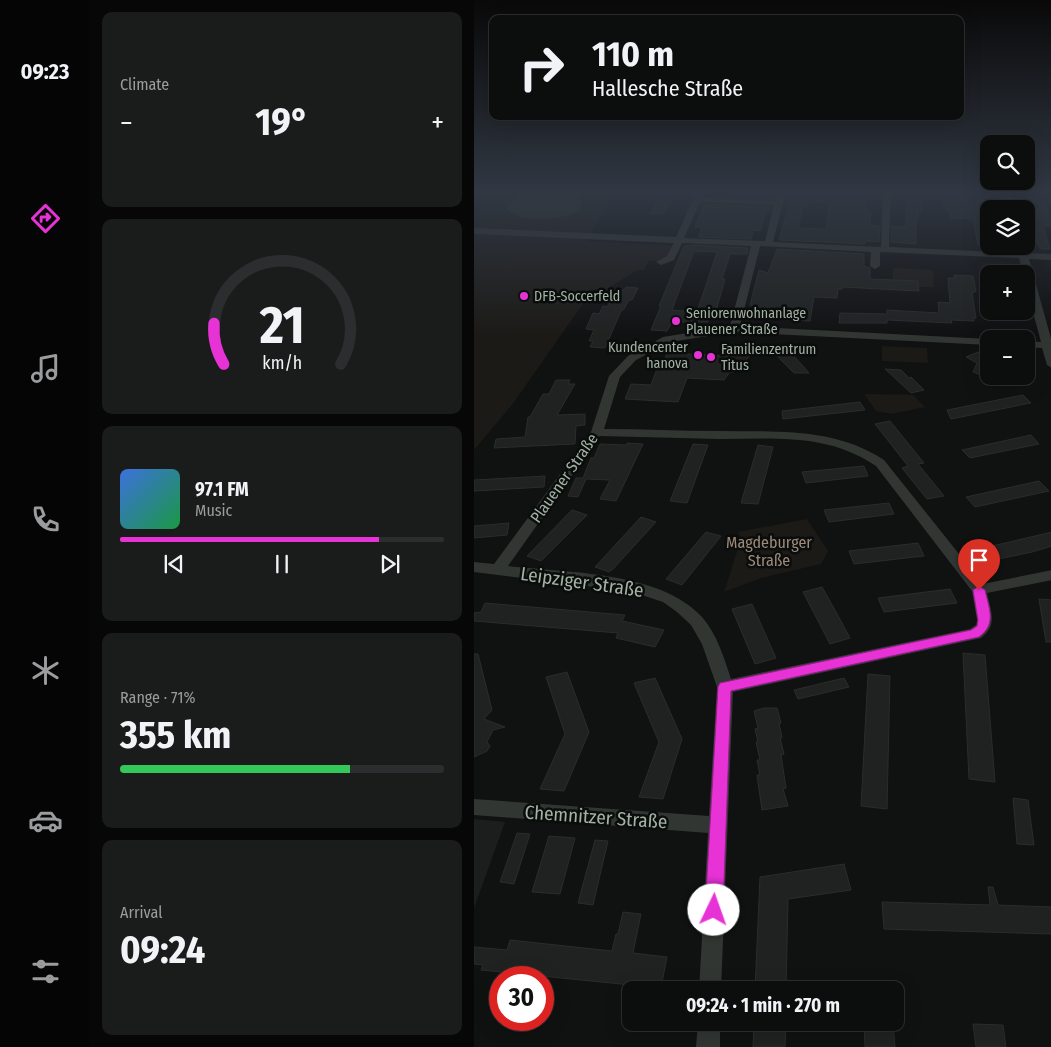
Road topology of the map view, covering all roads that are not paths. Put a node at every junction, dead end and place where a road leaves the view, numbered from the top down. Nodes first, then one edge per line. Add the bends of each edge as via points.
1 (656, 240) edge
2 (769, 240) edge
3 (882, 240) edge
4 (679, 241) junction
5 (756, 244) junction
6 (768, 245) junction
7 (881, 249) junction
8 (980, 250) edge
9 (1035, 254) edge
10 (1023, 255) edge
11 (1051, 257) edge
12 (662, 262) dead end
13 (875, 266) dead end
14 (734, 329) junction
15 (980, 342) edge
16 (1035, 344) edge
17 (1046, 345) junction
18 (1051, 365) edge
19 (597, 432) junction
20 (474, 567) edge
21 (498, 570) junction
22 (1051, 575) edge
23 (979, 590) junction
24 (724, 687) junction
25 (474, 807) edge
26 (718, 825) junction
27 (710, 981) edge
28 (709, 1031) edge
29 (708, 1047) edge

1 - 4 street
2 - 6 street
3 - 7 street
4 - 5 street
4 - 12 street via 671,258
5 - 6 street
5 - 14 street
6 - 7 street
7 - 8 street
7 - 13 street
9 - 11 street
10 - 17 street
14 - 15 street, Plauener Straße
14 - 19 street, Plauener Straße via 667,339 632,358 615,376
16 - 17 street
17 - 18 street
19 - 21 street, Plauener Straße
19 - 23 street via 805,437 859,449 880,463
20 - 21 street, Leipziger Straße
21 - 24 street, Leipziger Straße via 612,583 661,595 679,605 707,636 716,655
22 - 23 street
23 - 24 street via 985,620 983,628 975,634
24 - 26 street, Leipziger Straße
25 - 26 street, Chemnitzer Straße
26 - 27 street, Leipziger Straße
28 - 29 street

